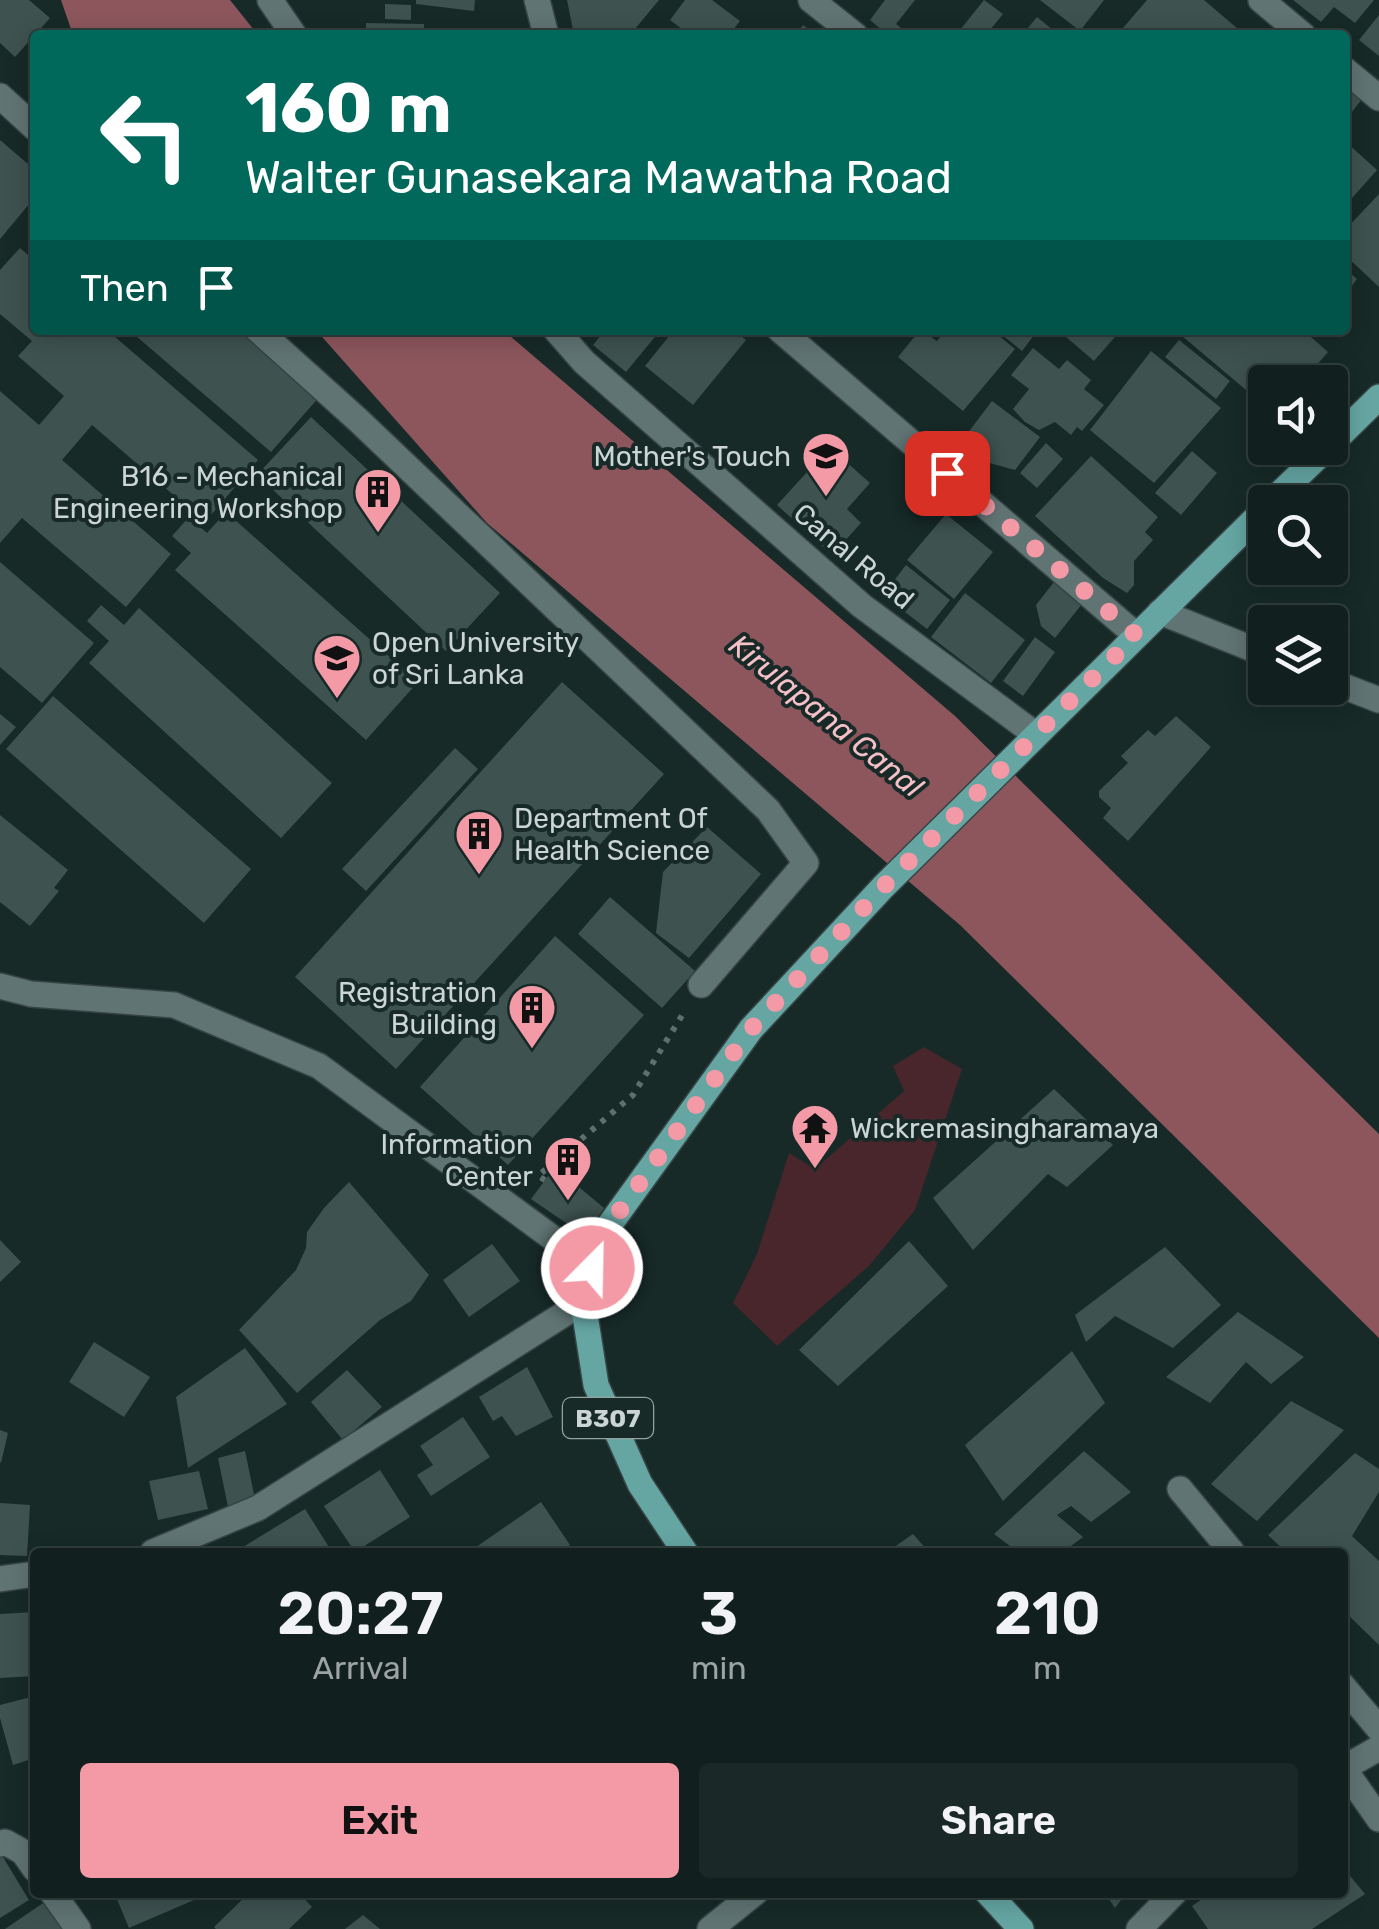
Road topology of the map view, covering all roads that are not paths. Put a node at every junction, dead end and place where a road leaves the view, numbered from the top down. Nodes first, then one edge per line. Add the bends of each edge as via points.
1 (270, 0) edge
2 (537, 0) edge
3 (811, 0) edge
4 (1261, 0) edge
5 (291, 30) edge
6 (545, 30) edge
7 (849, 30) edge
8 (1297, 30) edge
9 (1350, 74) edge
10 (0, 96) edge
11 (1379, 98) edge
12 (30, 123) edge
13 (264, 335) edge
14 (560, 335) edge
15 (786, 335) edge
16 (1379, 397) edge
17 (1348, 427) edge
18 (1309, 465) edge
19 (1289, 485) edge
20 (1248, 526) edge
21 (1160, 612) junction
22 (1136, 635) junction
23 (1248, 647) edge
24 (1348, 687) edge
25 (1379, 700) edge
26 (1033, 736) junction
27 (701, 985) road end
28 (0, 986) edge
29 (592, 1268) junction
30 (584, 1302) junction
31 (1180, 1489) dead end
32 (163, 1548) edge
33 (681, 1548) edge
34 (1229, 1548) edge
35 (30, 1575) edge
36 (0, 1579) edge
37 (1348, 1692) edge
38 (1379, 1729) edge
39 (1379, 1748) edge
40 (1348, 1766) edge
41 (1348, 1776) edge
42 (1379, 1819) edge
43 (0, 1844) edge
44 (30, 1862) edge
45 (56, 1898) edge
46 (749, 1898) edge
47 (994, 1898) edge
48 (1169, 1898) edge
49 (78, 1929) edge
50 (710, 1929) edge
51 (1022, 1929) edge
52 (1139, 1929) edge

1 - 5 street
2 - 6 street
3 - 7 street
4 - 8 street
9 - 11 street
10 - 12 street
13 - 27 street via 768,810 806,863
14 - 26 street, Canal Road via 862,606
15 - 22 street
16 - 17 main road
18 - 19 main road
20 - 21 main road, B307
21 - 22 main road, B307
21 - 23 street
22 - 26 main road, B307
24 - 25 street
26 - 29 main road, B307 via 750,1030 608,1227
28 - 29 street via 174,1005 319,1066
29 - 30 main road, B307
30 - 32 street via 258,1508
30 - 33 main road, B307 via 596,1385 612,1427
31 - 34 street
35 - 36 street
37 - 38 street
39 - 40 street
41 - 42 street
43 - 44 street
45 - 49 street
46 - 50 street
47 - 51 main road
48 - 52 street

